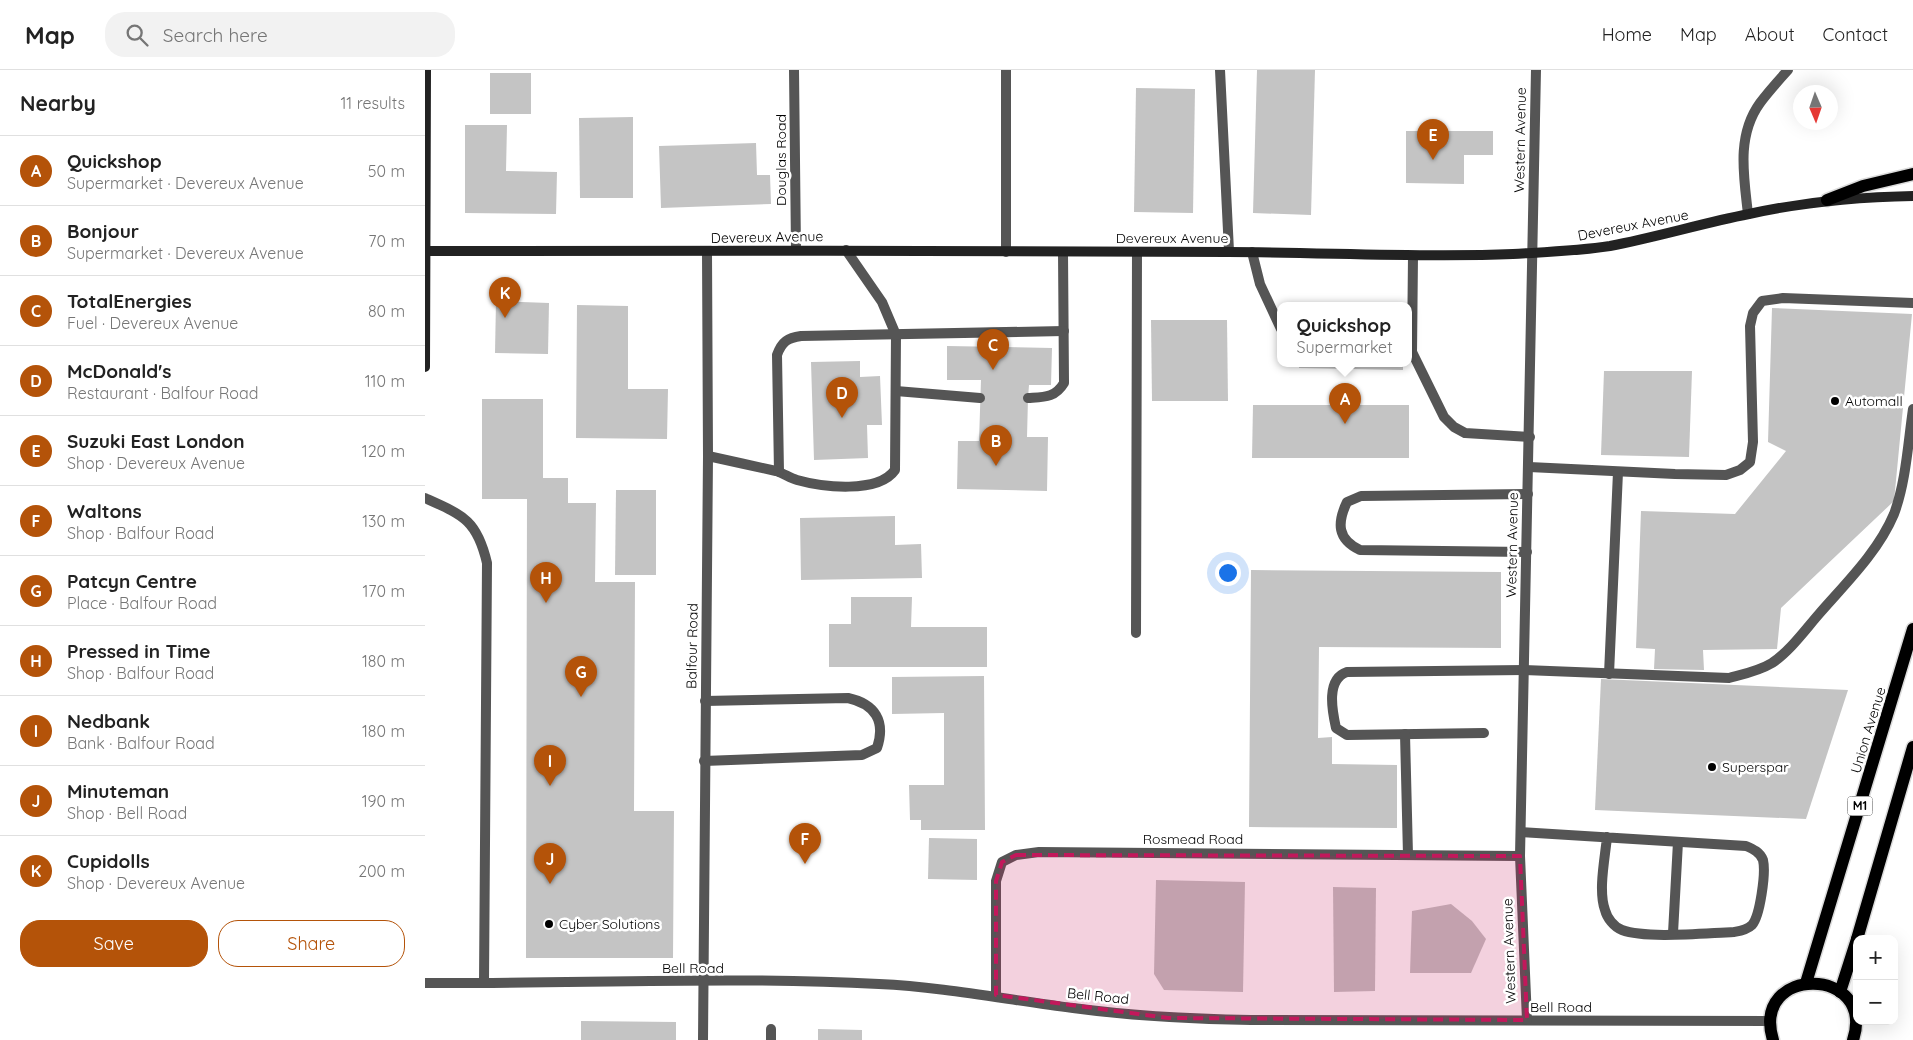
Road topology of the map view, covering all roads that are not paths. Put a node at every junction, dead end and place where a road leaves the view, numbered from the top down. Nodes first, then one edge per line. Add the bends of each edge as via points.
1 (427, 70) edge
2 (794, 70) edge
3 (1006, 70) edge
4 (1220, 70) edge
5 (1536, 70) edge
6 (1787, 70) edge
7 (1913, 174) edge
8 (1913, 196) edge
9 (1827, 200) junction
10 (1748, 214) junction
11 (795, 250) junction
12 (846, 250) junction
13 (426, 251) edge
14 (707, 252) junction
15 (1006, 252) junction
16 (1063, 252) junction
17 (1137, 252) junction
18 (1229, 252) junction
19 (1252, 252) junction
20 (1533, 253) junction
21 (1413, 256) junction
22 (1913, 303) edge
23 (1412, 304) edge
24 (1277, 320) edge
25 (1064, 332) junction
26 (896, 335) junction
27 (1412, 354) edge
28 (425, 367) edge
29 (896, 391) junction
30 (980, 398) dead end
31 (1028, 398) dead end
32 (1913, 409) edge
33 (1529, 437) junction
34 (708, 456) junction
35 (1529, 467) junction
36 (779, 472) junction
37 (1618, 472) junction
38 (1528, 494) junction
39 (425, 498) edge
40 (1527, 552) junction
41 (1913, 629) edge
42 (1136, 633) dead end
43 (1524, 670) junction
44 (1609, 674) junction
45 (705, 701) junction
46 (1484, 733) dead end
47 (1405, 734) junction
48 (1913, 747) edge
49 (704, 761) junction
50 (1521, 832) junction
51 (1607, 838) junction
52 (1678, 842) junction
53 (1407, 855) junction
54 (1520, 856) junction
55 (1673, 933) junction
56 (1858, 935) edge
57 (1853, 951) edge
58 (703, 982) junction
59 (425, 983) edge
60 (484, 983) junction
61 (1806, 983) junction
62 (1840, 992) junction
63 (995, 995) junction
64 (1527, 1020) junction
65 (1770, 1021) junction
66 (771, 1029) dead end
67 (703, 1040) edge
68 (771, 1040) edge
69 (1773, 1040) edge
70 (1853, 1040) edge

1 - 13 main road
2 - 11 street, Douglas Road
3 - 15 street
4 - 18 street
5 - 20 street, Western Avenue
6 - 10 street via 1759,105 1745,135 1743,165
7 - 9 main road via 1863,186
8 - 9 main road, Devereux Avenue
9 - 10 main road, Devereux Avenue
10 - 20 main road, Devereux Avenue via 1609,246
11 - 12 main road, Devereux Avenue
11 - 14 main road, Devereux Avenue
12 - 15 main road, Devereux Avenue
12 - 26 street via 882,302
13 - 14 main road, Devereux Avenue
13 - 28 main road
14 - 34 street, Balfour Road
15 - 16 main road, Devereux Avenue
16 - 17 main road, Devereux Avenue
16 - 25 street
17 - 18 main road, Devereux Avenue
17 - 42 street
18 - 19 main road, Devereux Avenue
19 - 21 main road, Devereux Avenue
19 - 24 street via 1260,284
20 - 21 main road, Devereux Avenue
20 - 33 street, Western Avenue
21 - 23 street
22 - 37 street via 1783,298 1762,301 1753,312 1749,326 1753,442 1750,462 1726,475
25 - 26 street
25 - 31 street via 1064,383 1049,397
26 - 29 street
26 - 36 street via 801,336 789,338 781,345 777,355
27 - 33 street via 1434,400 1454,427 1465,434
29 - 30 street
29 - 36 street via 896,459 895,470 889,478 865,484 827,486
32 - 44 street via 1893,514 1862,565 1797,639 1772,662 1751,673 1729,678
33 - 35 street, Western Avenue
34 - 36 street
34 - 45 street, Balfour Road
35 - 37 street
35 - 38 street, Western Avenue
37 - 44 street
38 - 40 street, Western Avenue
38 - 40 street via 1361,496 1347,502 1341,515 1341,532 1347,544 1360,550
39 - 60 street via 456,512 475,528 487,563
40 - 43 street, Western Avenue
41 - 61 main road, Union Avenue / M1
43 - 44 street
43 - 47 street via 1347,672 1338,678 1333,690 1333,714 1336,728 1341,733
43 - 50 street, Western Avenue
45 - 49 street, Balfour Road
45 - 49 street via 848,698 863,701 873,710 881,737 877,748 862,755
46 - 47 street
47 - 53 street
48 - 56 main road, M1
49 - 58 street, Balfour Road
50 - 51 street
50 - 54 street, Western Avenue
51 - 52 street
51 - 55 street via 1602,898 1611,922 1620,930 1633,933
52 - 55 street
52 - 55 street via 1746,846 1758,851 1763,860 1764,874 1757,916 1752,925 1744,930
53 - 54 street, Rosmead Road
53 - 63 street, Rosmead Road via 1039,852 1016,855 1002,862 996,881
54 - 64 street, Western Avenue
57 - 62 main road, M1
58 - 60 street, Bell Road
58 - 63 street, Bell Road via 877,984
58 - 67 street, Balfour Road
59 - 60 street, Bell Road
61 - 62 main road via 1827,984
61 - 65 main road via 1780,997
62 - 70 main road via 1850,1003 1855,1017
63 - 64 street, Bell Road via 1072,1008 1169,1018
64 - 65 street, Bell Road
65 - 69 main road
66 - 68 street

